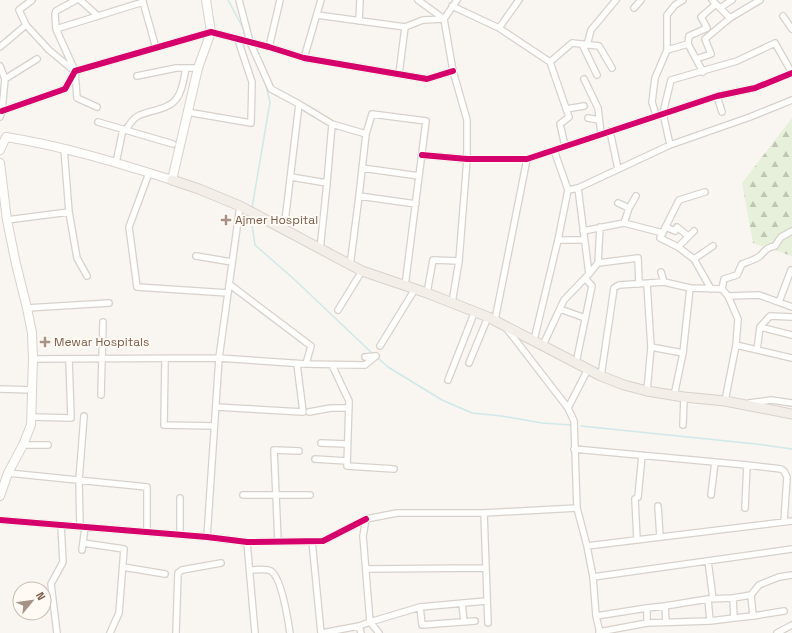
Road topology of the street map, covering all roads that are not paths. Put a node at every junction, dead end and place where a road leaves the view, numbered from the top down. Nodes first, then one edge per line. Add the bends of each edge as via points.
1 (32, 0) edge
2 (76, 0) edge
3 (80, 0) edge
4 (206, 0) edge
5 (238, 0) edge
6 (280, 0) edge
7 (321, 0) edge
8 (360, 0) edge
9 (418, 0) edge
10 (457, 0) edge
11 (519, 0) edge
12 (616, 0) edge
13 (641, 0) edge
14 (683, 0) edge
15 (732, 0) edge
16 (760, 0) edge
17 (143, 1) edge
18 (716, 4) edge
19 (452, 6) junction
20 (634, 8) dead end
21 (317, 15) junction
22 (98, 16) junction
23 (783, 16) dead end
24 (730, 18) junction
25 (444, 19) junction
26 (359, 21) junction
27 (26, 25) junction
28 (405, 27) junction
29 (499, 28) junction
30 (56, 29) junction
31 (792, 29) edge
32 (211, 32) junction
33 (238, 40) junction
34 (250, 42) junction
35 (585, 44) junction
36 (688, 44) junction
37 (0, 46) edge
38 (269, 47) junction
39 (156, 48) junction
40 (667, 50) junction
41 (304, 58) junction
42 (37, 59) dead end
43 (696, 59) junction
44 (550, 62) junction
45 (0, 66) edge
46 (186, 68) junction
47 (198, 68) junction
48 (612, 68) dead end
49 (75, 71) junction
50 (453, 72) junction
51 (703, 72) junction
52 (792, 73) edge
53 (399, 74) junction
54 (597, 75) dead end
55 (137, 76) dead end
56 (5, 79) junction
57 (584, 79) dead end
58 (716, 96) junction
59 (792, 100) edge
60 (299, 104) junction
61 (584, 106) dead end
62 (97, 107) dead end
63 (566, 109) junction
64 (2, 111) junction
65 (187, 112) junction
66 (722, 112) dead end
67 (663, 113) junction
68 (656, 115) junction
69 (0, 117) edge
70 (588, 118) dead end
71 (599, 120) junction
72 (98, 122) dead end
73 (332, 124) junction
74 (125, 130) junction
75 (610, 131) junction
76 (366, 134) junction
77 (602, 134) junction
78 (3, 136) edge
79 (173, 144) dead end
80 (670, 145) junction
81 (565, 146) junction
82 (64, 149) junction
83 (0, 150) edge
84 (554, 150) junction
85 (422, 155) junction
86 (527, 159) junction
87 (467, 160) junction
88 (0, 163) edge
89 (116, 163) junction
90 (362, 168) junction
91 (618, 169) junction
92 (149, 173) junction
93 (420, 176) junction
94 (291, 177) junction
95 (172, 180) junction
96 (328, 183) junction
97 (578, 188) junction
98 (568, 190) junction
99 (705, 192) dead end
100 (359, 196) junction
101 (636, 196) dead end
102 (618, 203) dead end
103 (416, 204) junction
104 (242, 207) junction
105 (629, 208) junction
106 (69, 212) junction
107 (8, 220) junction
108 (624, 223) junction
109 (600, 227) junction
110 (666, 227) junction
111 (284, 230) junction
112 (583, 231) junction
113 (694, 231) dead end
114 (792, 231) edge
115 (663, 233) junction
116 (688, 236) junction
117 (558, 240) junction
118 (584, 240) junction
119 (714, 246) dead end
120 (678, 247) junction
121 (320, 250) junction
122 (196, 256) dead end
123 (694, 259) junction
124 (459, 261) junction
125 (232, 262) junction
126 (598, 263) junction
127 (350, 266) junction
128 (791, 270) dead end
129 (362, 272) junction
130 (661, 272) dead end
131 (87, 276) dead end
132 (587, 276) junction
133 (664, 282) junction
134 (229, 284) junction
135 (639, 284) junction
136 (647, 284) junction
137 (405, 286) junction
138 (690, 288) junction
139 (415, 289) junction
140 (711, 289) junction
141 (722, 289) junction
142 (228, 293) junction
143 (427, 294) junction
144 (728, 296) junction
145 (779, 302) junction
146 (109, 303) dead end
147 (452, 303) junction
148 (792, 307) edge
149 (27, 308) junction
150 (560, 309) junction
151 (338, 310) dead end
152 (475, 312) junction
153 (792, 317) edge
154 (585, 318) junction
155 (496, 320) junction
156 (103, 322) dead end
157 (760, 328) junction
158 (792, 335) edge
159 (534, 340) junction
160 (543, 345) junction
161 (736, 345) junction
162 (380, 346) dead end
163 (651, 347) junction
164 (757, 350) junction
165 (683, 353) junction
166 (365, 357) dead end
167 (165, 358) junction
168 (219, 358) junction
169 (792, 358) edge
170 (33, 359) junction
171 (69, 359) junction
172 (102, 359) junction
173 (576, 362) junction
174 (469, 363) dead end
175 (297, 364) junction
176 (306, 364) junction
177 (332, 365) junction
178 (588, 369) junction
179 (601, 376) junction
180 (448, 380) dead end
181 (0, 389) edge
182 (32, 390) junction
183 (647, 391) junction
184 (101, 395) dead end
185 (679, 396) junction
186 (725, 401) junction
187 (792, 403) edge
188 (743, 405) junction
189 (216, 407) junction
190 (349, 408) junction
191 (568, 408) junction
192 (309, 412) dead end
193 (792, 414) edge
194 (84, 416) dead end
195 (32, 417) junction
196 (683, 425) dead end
197 (214, 426) junction
198 (321, 444) dead end
199 (347, 444) junction
200 (23, 445) junction
201 (48, 445) dead end
202 (574, 449) junction
203 (299, 452) dead end
204 (642, 455) junction
205 (315, 459) dead end
206 (347, 461) junction
207 (715, 462) junction
208 (747, 465) junction
209 (394, 468) dead end
210 (8, 473) junction
211 (79, 480) junction
212 (310, 494) dead end
213 (243, 495) dead end
214 (276, 495) junction
215 (711, 495) dead end
216 (0, 496) edge
217 (180, 498) dead end
218 (658, 506) dead end
219 (578, 508) junction
220 (745, 508) dead end
221 (484, 513) junction
222 (0, 520) edge
223 (366, 520) junction
224 (792, 521) edge
225 (784, 522) junction
226 (61, 524) junction
227 (82, 526) junction
228 (147, 532) junction
229 (180, 534) junction
230 (207, 537) junction
231 (660, 537) junction
232 (278, 540) junction
233 (637, 540) junction
234 (312, 541) junction
235 (247, 542) junction
236 (83, 543) junction
237 (588, 546) junction
238 (792, 549) edge
239 (82, 550) dead end
240 (708, 561) junction
241 (221, 563) dead end
242 (123, 567) junction
243 (485, 568) junction
244 (366, 569) junction
245 (250, 570) junction
246 (165, 574) dead end
247 (792, 575) edge
248 (593, 577) junction
249 (751, 595) junction
250 (733, 598) junction
251 (711, 599) junction
252 (486, 601) junction
253 (462, 603) junction
254 (665, 606) junction
255 (420, 607) junction
256 (647, 608) junction
257 (784, 611) dead end
258 (596, 616) junction
259 (753, 616) junction
260 (734, 618) junction
261 (475, 620) dead end
262 (710, 621) junction
263 (370, 622) junction
264 (464, 622) junction
265 (666, 622) junction
266 (488, 623) dead end
267 (647, 623) junction
268 (792, 625) edge
269 (359, 626) junction
270 (57, 633) edge
271 (110, 633) edge
272 (176, 633) edge
273 (255, 633) edge
274 (290, 633) edge
275 (321, 633) edge
276 (361, 633) edge
277 (379, 633) edge
278 (600, 633) edge
279 (777, 633) edge

1 - 27 street via 19,10
2 - 30 street via 56,11
3 - 22 street
4 - 32 street
5 - 34 street
6 - 38 street
7 - 21 street
8 - 26 street
9 - 25 street
10 - 19 street
11 - 29 street
12 - 35 street via 591,30
13 - 20 street
14 - 40 street via 667,15
15 - 18 street
16 - 24 street
17 - 22 street
17 - 39 street
18 - 24 street
18 - 36 street via 701,17 706,28 689,36
19 - 25 street
19 - 29 street
21 - 26 street
21 - 41 street
22 - 30 street
23 - 31 street
24 - 43 street via 706,39 711,54
25 - 28 street via 423,20
25 - 50 street
26 - 28 street
27 - 37 street
27 - 49 street via 49,50
28 - 53 street
29 - 44 street
30 - 49 street
32 - 33 street
32 - 39 street
32 - 47 street
33 - 34 street
33 - 65 street via 252,82 251,123
34 - 38 street
34 - 60 street via 271,90
35 - 44 street via 572,43
35 - 48 street via 599,46
35 - 54 street
36 - 40 street
36 - 43 street
38 - 41 street
39 - 49 street
40 - 68 street via 655,78 652,102
41 - 53 street
42 - 56 street
43 - 51 street
44 - 63 street
45 - 56 street
46 - 47 street
46 - 55 street via 163,69
46 - 74 street via 180,92 173,102 137,117
47 - 65 street
49 - 62 street via 77,98
49 - 64 street via 65,89
50 - 53 street via 426,79
50 - 87 street via 467,120
51 - 52 street via 737,61 775,43
51 - 67 street via 671,80
52 - 58 street via 755,88
56 - 64 street
57 - 71 street via 598,108
58 - 66 street
58 - 67 street
59 - 80 street
60 - 73 street
60 - 94 street
61 - 63 street
63 - 81 street via 569,117 560,124
64 - 69 street
65 - 95 street
67 - 68 street
67 - 80 street
68 - 75 street
70 - 71 street
71 - 77 street
72 - 74 street
73 - 76 street
73 - 96 street
74 - 79 street
74 - 89 street
75 - 77 street
75 - 91 street
76 - 85 street via 370,112 426,121
76 - 90 street
77 - 81 street
78 - 82 street
78 - 83 street
80 - 91 street
81 - 84 street
82 - 89 street
82 - 106 street
84 - 86 street
84 - 98 street
85 - 87 street
85 - 93 street
86 - 87 street
86 - 155 street
87 - 124 street
88 - 107 street
89 - 92 street
90 - 93 street
90 - 100 street
91 - 97 street
92 - 95 street
92 - 142 street via 129,227 137,287
93 - 103 street
94 - 96 street
94 - 111 street
95 - 104 main road
96 - 121 street
97 - 98 street
97 - 112 street
98 - 117 street
99 - 110 street via 679,200
100 - 103 street
100 - 127 street
101 - 105 street
102 - 105 street
103 - 137 street
104 - 111 main road
104 - 125 street
105 - 108 street
106 - 107 street
106 - 131 street via 77,258
107 - 149 street
108 - 109 street
108 - 115 street
109 - 112 street
109 - 126 street
110 - 115 street
110 - 116 street via 675,231 677,227
111 - 121 main road
112 - 118 street
113 - 116 street
114 - 141 street via 781,237 775,246 768,247 759,257 742,264 737,274 724,278
115 - 120 street via 660,238
116 - 120 street
117 - 118 street
117 - 159 street
118 - 132 street
119 - 123 street
120 - 123 street
121 - 127 main road
122 - 125 street
123 - 140 street
124 - 143 street via 433,260
124 - 147 street
125 - 134 street
126 - 132 street
126 - 135 street via 638,258
127 - 129 main road
128 - 145 street
129 - 137 main road
129 - 151 street
130 - 133 street
132 - 150 street via 564,300
132 - 154 street via 592,286
133 - 136 street
133 - 138 street
134 - 142 street
134 - 176 street via 311,346
135 - 136 street
135 - 179 street via 619,285 614,288
136 - 163 street
137 - 139 main road
138 - 140 street
138 - 165 street
139 - 143 main road
139 - 162 street
140 - 141 street
141 - 144 street
142 - 168 street
143 - 147 main road
144 - 145 street via 759,295
144 - 161 street via 738,319
145 - 148 street
146 - 149 street
147 - 152 main road
149 - 170 street via 32,333
150 - 154 street
150 - 160 street
152 - 155 main road
152 - 180 street
153 - 157 street via 770,316
154 - 173 street
155 - 159 main road
155 - 174 street
155 - 191 street
156 - 172 street
157 - 158 street
157 - 164 street
159 - 160 main road
160 - 173 main road
161 - 164 street
161 - 186 street
163 - 165 street
163 - 183 street
164 - 169 street
165 - 185 street
166 - 177 street via 376,356 365,365
167 - 168 street
167 - 172 street
167 - 197 street via 164,425
168 - 175 street
168 - 189 street
170 - 171 street
170 - 182 street
171 - 172 street
171 - 195 street via 71,418
172 - 184 street
173 - 178 main road
175 - 176 street
175 - 189 street via 303,412
176 - 177 street
177 - 190 street via 349,401
178 - 179 main road
178 - 191 street
179 - 183 main road
181 - 182 street
182 - 195 street
183 - 185 main road
185 - 186 main road
185 - 196 street
186 - 188 main road
187 - 188 street via 771,400
188 - 193 main road
189 - 197 street
190 - 192 street
190 - 199 street
191 - 202 street via 574,421
194 - 211 street
195 - 200 street
197 - 230 street
198 - 199 street
199 - 206 street
200 - 201 street
200 - 210 street
202 - 204 street
202 - 219 street
203 - 214 street via 274,450
204 - 207 street
204 - 233 street via 637,498
205 - 206 street
206 - 209 street via 347,466
207 - 208 street
207 - 215 street
208 - 220 street
208 - 225 street via 781,469 786,474
210 - 211 street
210 - 216 street
211 - 227 street
211 - 228 street via 147,487
212 - 214 street
213 - 214 street
214 - 232 street
217 - 229 street
218 - 231 street
219 - 221 street
219 - 237 street
221 - 223 street via 397,513
221 - 243 street
222 - 226 street
223 - 234 street via 323,541
223 - 244 street via 363,536
224 - 225 street
225 - 231 street
226 - 227 street
226 - 270 street via 63,562 51,584
227 - 228 street
227 - 236 street
228 - 229 street
229 - 230 street
230 - 235 street
231 - 233 street
232 - 234 street
232 - 235 street
233 - 237 street
234 - 275 street
235 - 245 street
236 - 239 street
236 - 242 street via 124,549
237 - 248 street
238 - 240 street
240 - 248 street
240 - 251 street
241 - 272 street via 182,570 178,573
242 - 246 street
242 - 271 street via 119,613
243 - 244 street
243 - 252 street
244 - 263 street
245 - 273 street
245 - 274 street via 267,570 276,576
247 - 249 street via 759,585
248 - 258 street
249 - 250 street
249 - 259 street
250 - 251 street
250 - 260 street
251 - 254 street
251 - 262 street
252 - 253 street
252 - 266 street
253 - 255 street
253 - 264 street
254 - 256 street
254 - 265 street
255 - 263 street
255 - 264 street via 422,625
256 - 258 street
256 - 267 street
257 - 259 street
258 - 278 street
259 - 260 street
260 - 262 street
261 - 264 street
262 - 265 street
263 - 269 street
263 - 277 street
265 - 267 street
267 - 278 street
268 - 279 street
269 - 275 street
269 - 276 street

